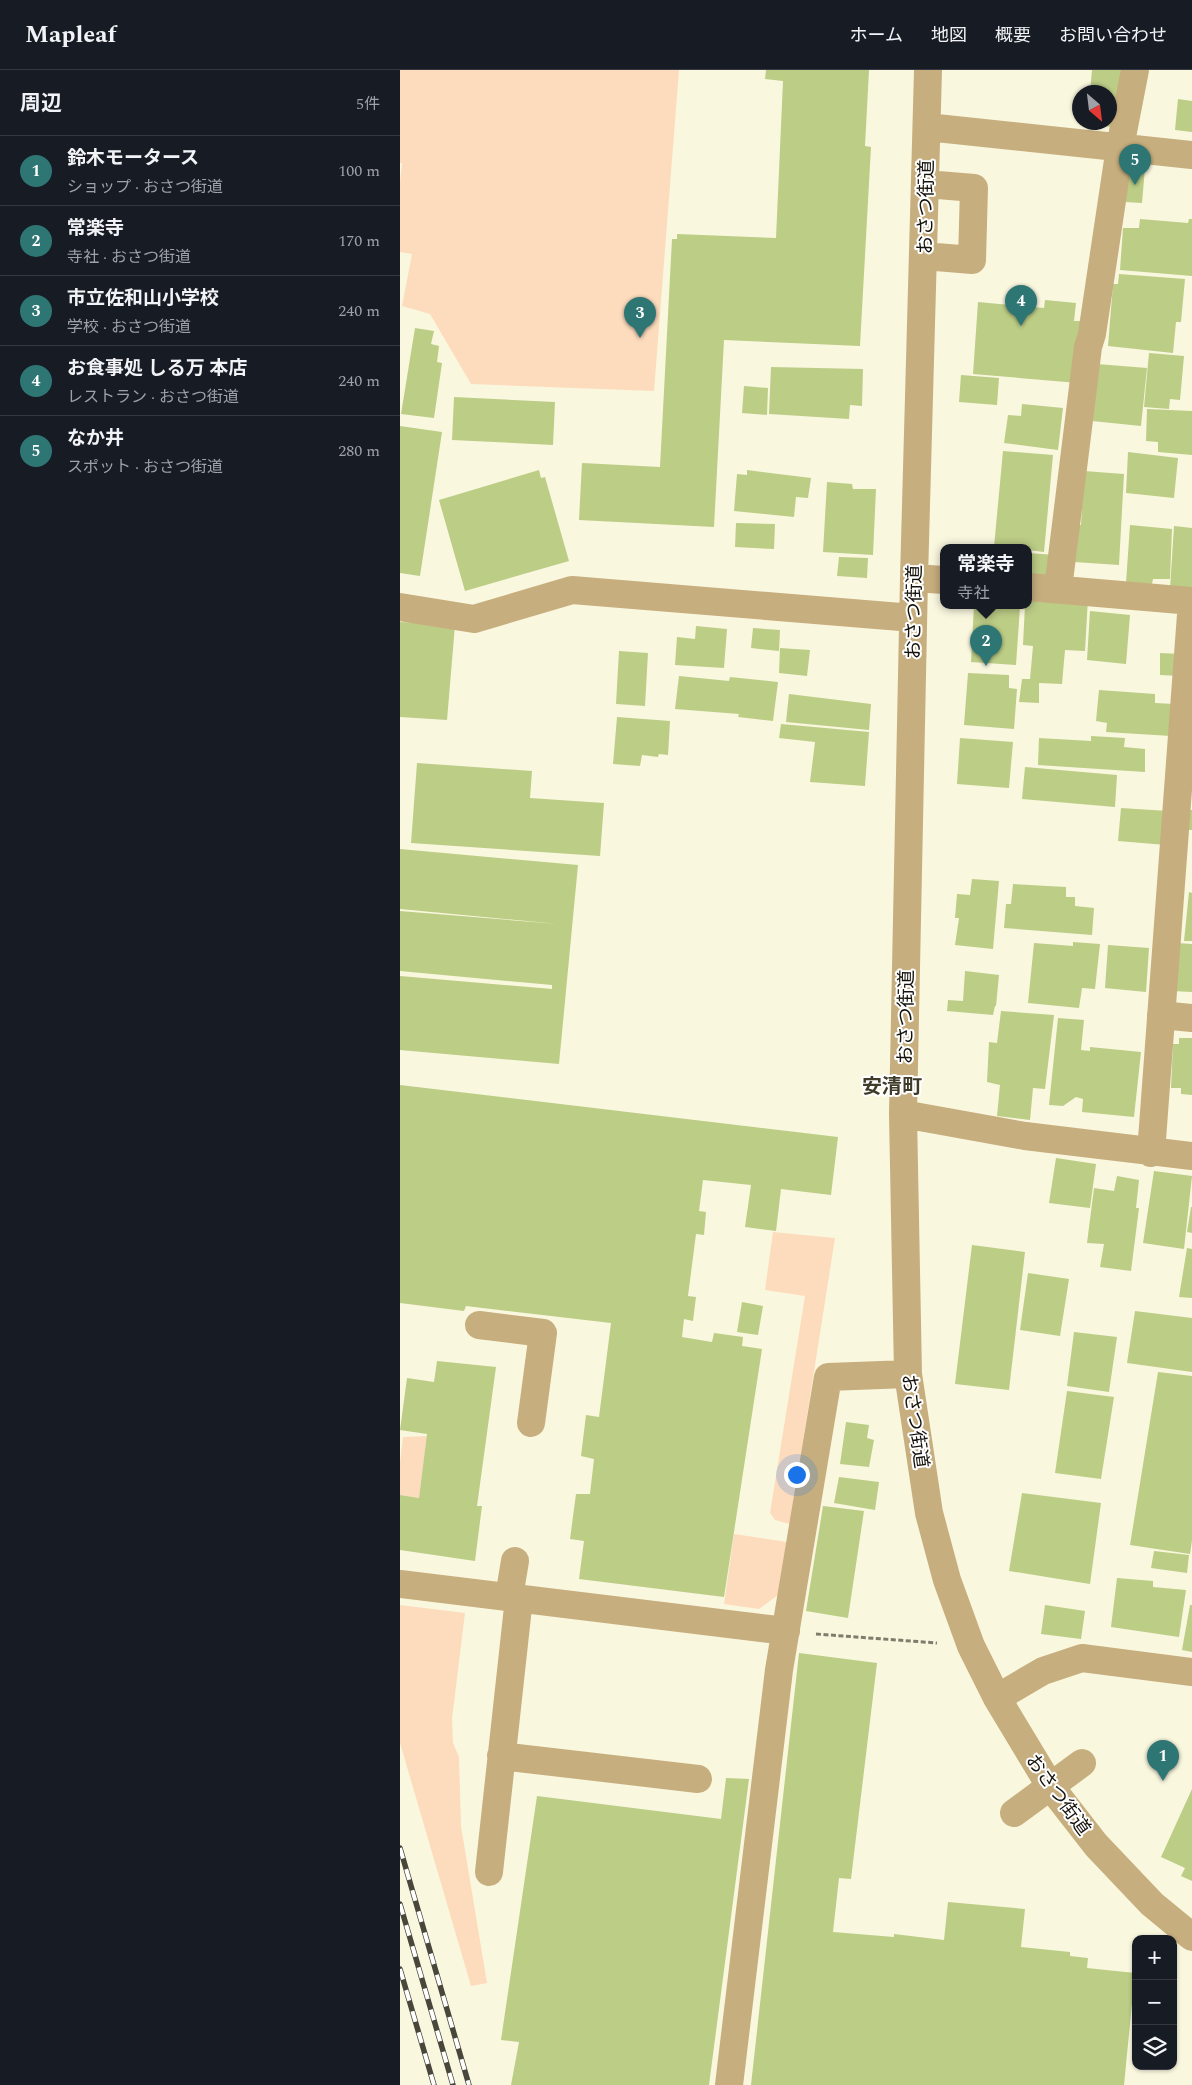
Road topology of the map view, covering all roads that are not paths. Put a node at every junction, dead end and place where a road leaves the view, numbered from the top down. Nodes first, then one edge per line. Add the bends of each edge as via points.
1 (928, 70) edge
2 (1135, 70) edge
3 (927, 127) junction
4 (1120, 147) junction
5 (1192, 155) edge
6 (926, 184) junction
7 (924, 256) junction
8 (914, 578) junction
9 (940, 580) edge
10 (1032, 587) edge
11 (1058, 589) junction
12 (1192, 601) edge
13 (400, 607) edge
14 (913, 618) junction
15 (1161, 1015) junction
16 (1192, 1018) edge
17 (903, 1114) junction
18 (1151, 1153) junction
19 (1192, 1156) edge
20 (478, 1325) dead end
21 (908, 1374) junction
22 (531, 1423) dead end
23 (515, 1561) dead end
24 (400, 1584) edge
25 (514, 1598) junction
26 (786, 1631) junction
27 (1192, 1672) edge
28 (997, 1698) junction
29 (501, 1756) junction
30 (1082, 1763) dead end
31 (698, 1779) dead end
32 (1050, 1786) junction
33 (1014, 1813) dead end
34 (489, 1872) dead end
35 (1192, 1937) edge
36 (729, 2085) edge

1 - 3 street, おさつ街道
2 - 4 street
3 - 4 street
3 - 6 street, おさつ街道
4 - 5 street via 1165,140
4 - 11 street via 1088,347
6 - 7 street, おさつ街道
6 - 7 street via 974,188 972,260
7 - 8 street, おさつ街道
8 - 9 street
8 - 14 street, おさつ街道
10 - 11 street
11 - 12 street
12 - 15 street
13 - 14 street via 474,618 572,590
14 - 17 street, おさつ街道
15 - 16 street
15 - 18 street
17 - 18 street via 1025,1136
17 - 21 street, おさつ街道
18 - 19 street
20 - 22 street via 543,1332
21 - 26 street via 828,1377
21 - 28 street, おさつ街道 via 929,1513 944,1571 971,1646
23 - 25 street
24 - 25 street
25 - 26 street
25 - 29 street via 520,1666
26 - 36 street
27 - 28 street via 1115,1669 1082,1658 1043,1671
28 - 32 street, おさつ街道
29 - 31 street
29 - 34 street
30 - 32 street
32 - 33 street
32 - 35 street, おさつ街道 via 1096,1845 1152,1904

